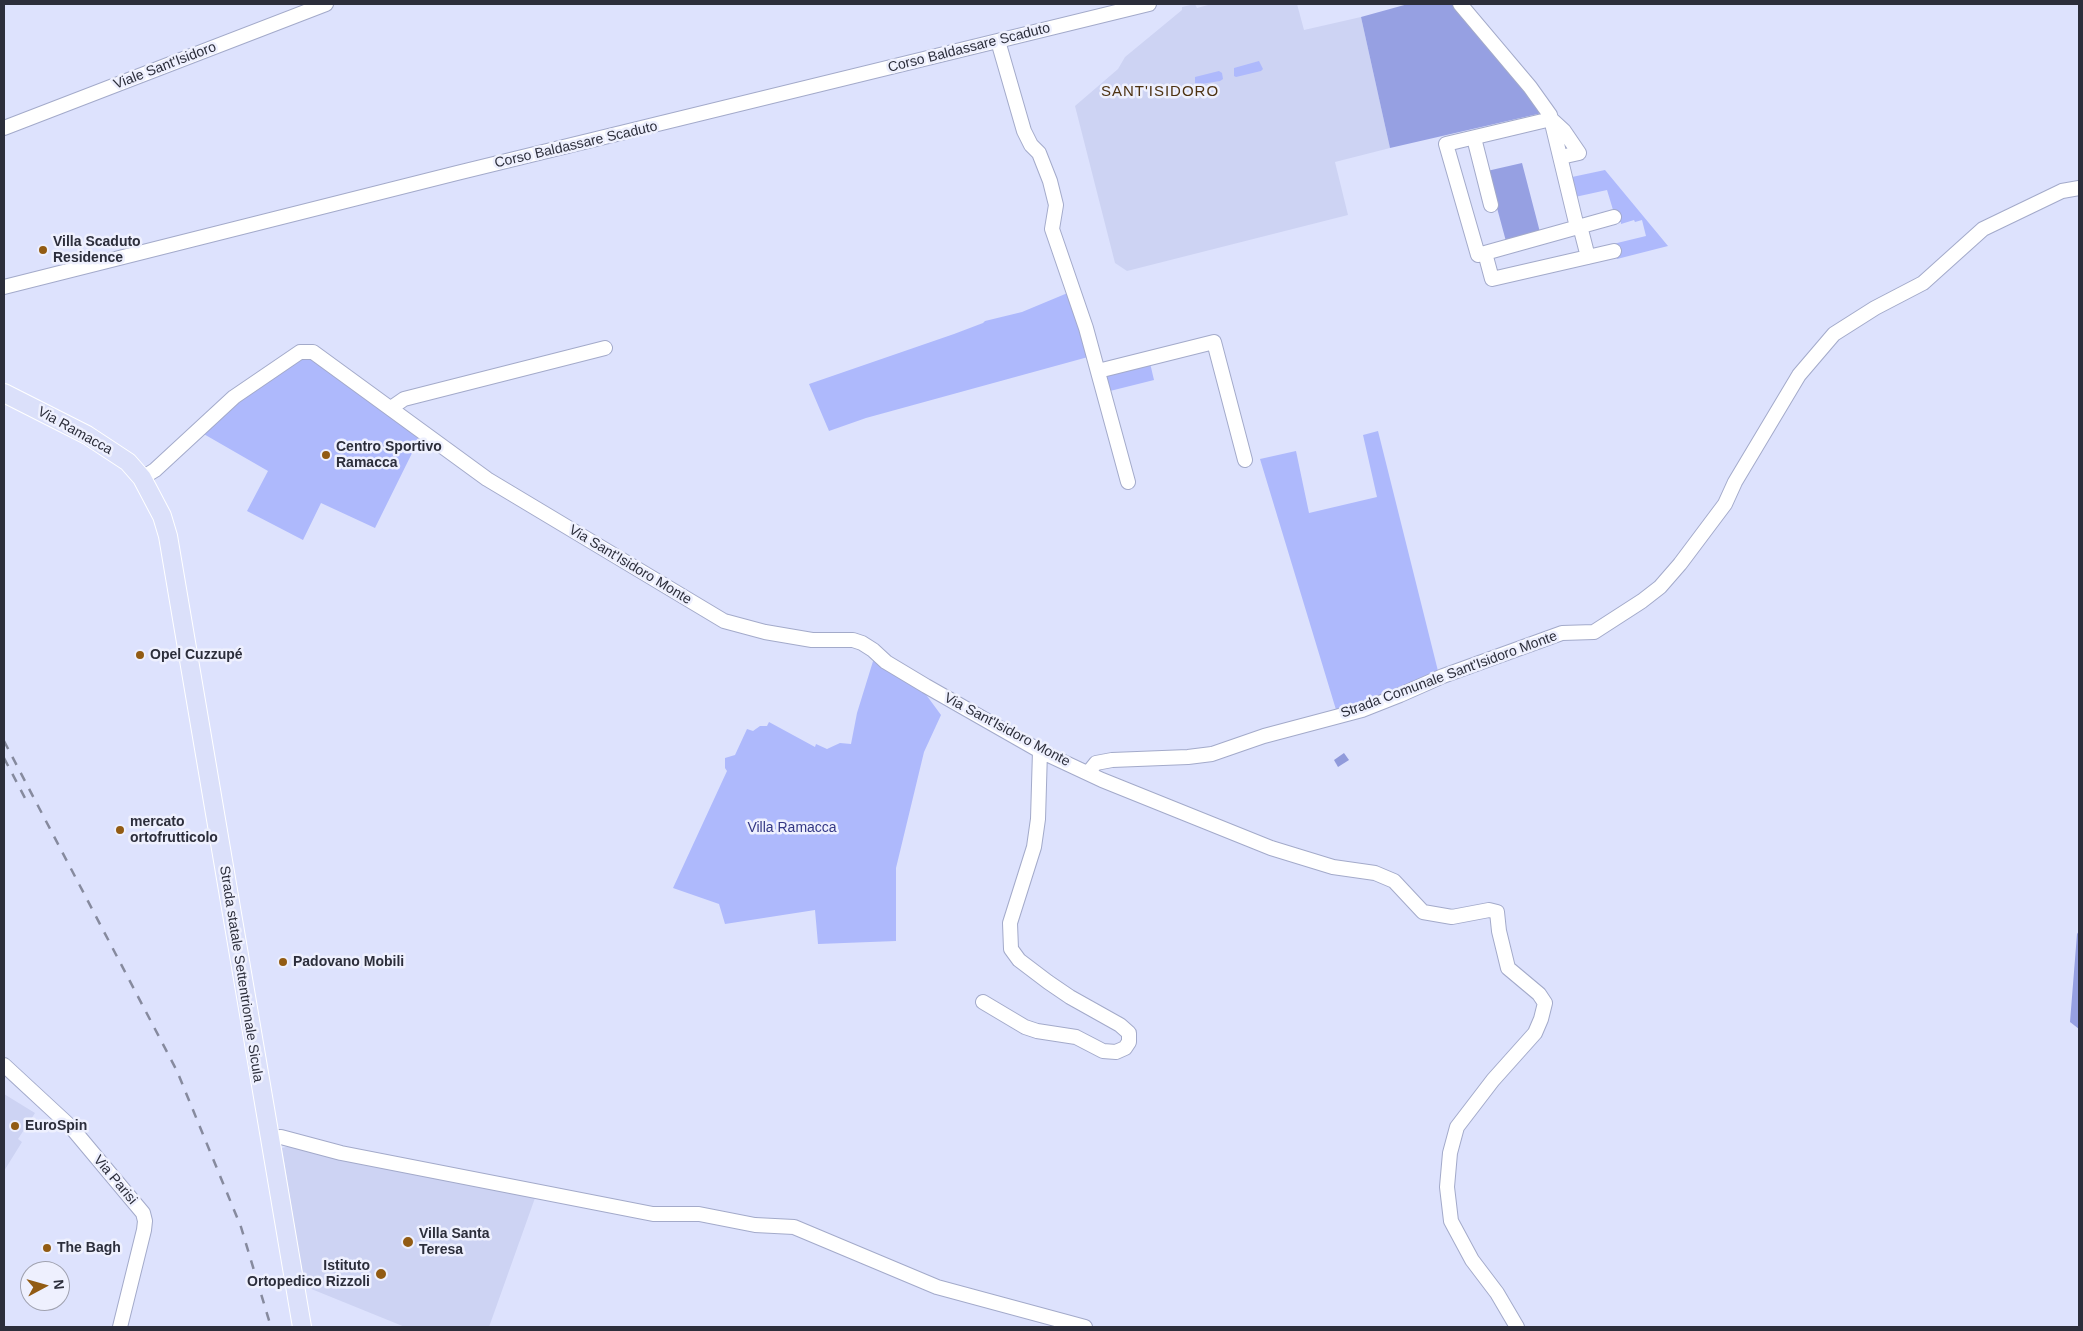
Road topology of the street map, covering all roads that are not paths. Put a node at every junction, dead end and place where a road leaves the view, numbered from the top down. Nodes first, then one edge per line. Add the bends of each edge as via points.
1 (326, 4) edge
2 (1149, 4) edge
3 (1460, 4) edge
4 (998, 41) junction
5 (1551, 119) junction
6 (4, 128) edge
7 (1474, 138) junction
8 (2079, 188) edge
9 (1491, 205) dead end
10 (1614, 216) dead end
11 (1578, 226) junction
12 (1614, 251) dead end
13 (1485, 253) junction
14 (1588, 257) junction
15 (4, 287) edge
16 (605, 348) dead end
17 (1098, 371) junction
18 (4, 393) edge
19 (391, 408) junction
20 (1245, 460) dead end
21 (142, 478) junction
22 (1128, 482) dead end
23 (1040, 751) junction
24 (1088, 773) junction
25 (983, 1002) dead end
26 (4, 1064) edge
27 (269, 1139) junction
28 (120, 1327) edge
29 (302, 1327) edge
30 (1085, 1327) edge
31 (1517, 1327) edge

1 - 6 street, Viale Sant'Isidoro
2 - 4 street, Corso Baldassare Scaduto
3 - 5 street via 1530,87
4 - 15 street, Corso Baldassare Scaduto
4 - 17 street via 1024,131 1050,181 1056,205 1052,229
5 - 7 street
5 - 11 street
7 - 9 street
7 - 13 street via 1446,144 1478,255
8 - 24 street, Strada Comunale Sant'Isidoro Monte via 2062,191 1983,229 1923,283 1834,334 1798,375 1725,504 1680,564 1660,587 1594,632 1562,633 1443,676 1362,710 1264,736 1212,754 1112,760 1096,763
10 - 11 street
11 - 13 street
11 - 14 street
12 - 14 street
13 - 14 street via 1492,279
16 - 19 street via 404,398
17 - 20 street via 1214,342
17 - 22 street
18 - 21 main road, Via Ramacca via 87,435 128,462
19 - 21 street, Via Sant'Isidoro Monte via 319,355 300,352 234,397 155,470
19 - 23 street, Via Sant'Isidoro Monte via 487,479 724,621 812,640 862,643 886,662
21 - 27 main road, Strada statale Settentrionale Sicula via 162,516 168,536
23 - 24 street, Via Sant'Isidoro Monte
23 - 25 street via 1037,828 1010,923 1011,949 1019,960 1056,987 1120,1025 1129,1033 1129,1042 1116,1052 1103,1051 1076,1037 1025,1027
24 - 31 street, Via Sant'Isidoro Monte via 1271,848 1333,867 1375,873 1394,881 1423,912 1452,917 1489,910 1498,912 1508,968 1545,1003 1535,1033 1457,1127 1450,1153 1447,1187 1451,1221 1472,1260
26 - 28 street, Via Parisi via 71,1127 142,1213 144,1230
27 - 29 main road, Strada statale Settentrionale Sicula
27 - 30 street via 281,1137 341,1153 653,1214 700,1214 755,1225 794,1227 937,1287

